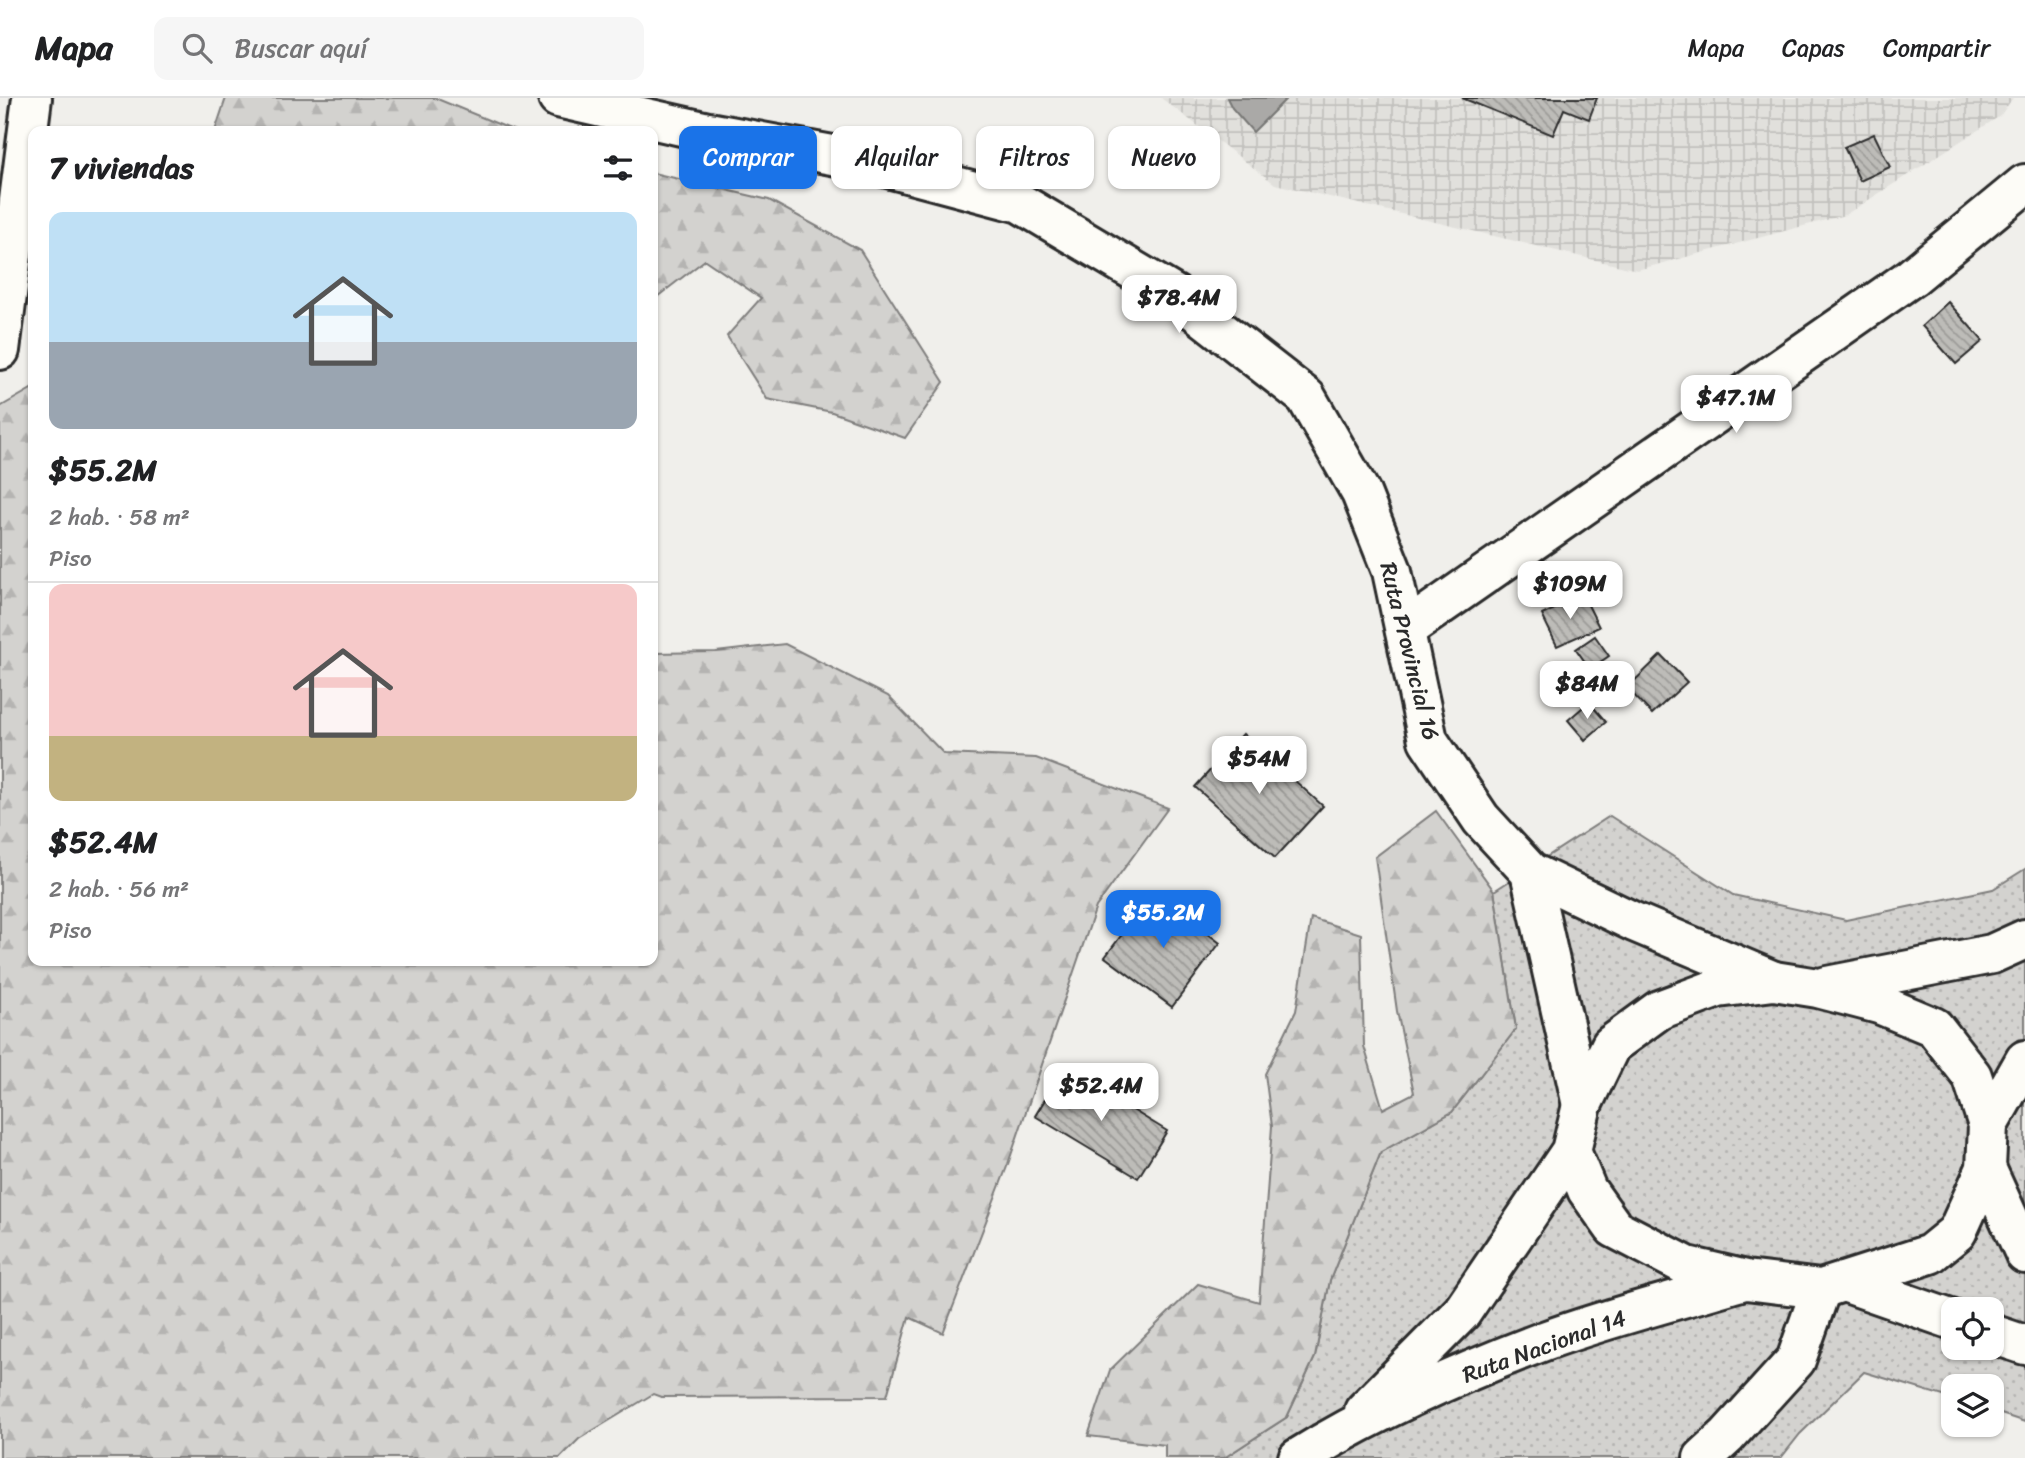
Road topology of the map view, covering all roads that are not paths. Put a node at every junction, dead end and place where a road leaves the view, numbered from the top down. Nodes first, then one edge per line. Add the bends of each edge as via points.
1 (32, 98) edge
2 (558, 98) edge
3 (28, 126) edge
4 (28, 130) edge
5 (2025, 184) edge
6 (0, 350) edge
7 (1405, 630) junction
8 (1530, 872) junction
9 (2025, 939) edge
10 (1774, 981) junction
11 (1818, 988) junction
12 (2025, 1060) edge
13 (1582, 1105) junction
14 (1988, 1125) junction
15 (1571, 1151) junction
16 (1986, 1168) junction
17 (2025, 1254) edge
18 (1746, 1280) junction
19 (1832, 1286) junction
20 (1941, 1317) edge
21 (2004, 1338) edge
22 (2025, 1345) edge
23 (1347, 1427) junction
24 (1298, 1458) edge
25 (1703, 1458) edge

1 - 3 main road
2 - 7 main road, Ruta Provincial 16 via 854,159 1020,203 1175,295 1306,397 1361,493 1392,571
4 - 6 main road
5 - 7 main road via 1912,277
7 - 8 main road, Ruta Provincial 16 via 1429,740 1481,819
8 - 10 main road, Ruta Provincial 16
8 - 13 main road
9 - 11 main road via 1992,954
10 - 11 main road
10 - 13 main road via 1718,988 1659,1010 1611,1045
11 - 14 main road via 1879,1004 1934,1027 1972,1076
12 - 14 main road
13 - 15 main road
14 - 16 main road
15 - 18 main road via 1587,1190 1614,1228 1687,1266
15 - 23 main road, Ruta Nacional 14 via 1462,1312
16 - 17 main road
16 - 19 main road via 1957,1232 1930,1254
18 - 19 main road
18 - 23 main road, Ruta Nacional 14 via 1546,1341
19 - 20 main road
19 - 25 main road via 1796,1360
21 - 22 main road
23 - 24 main road, Ruta Nacional 14

